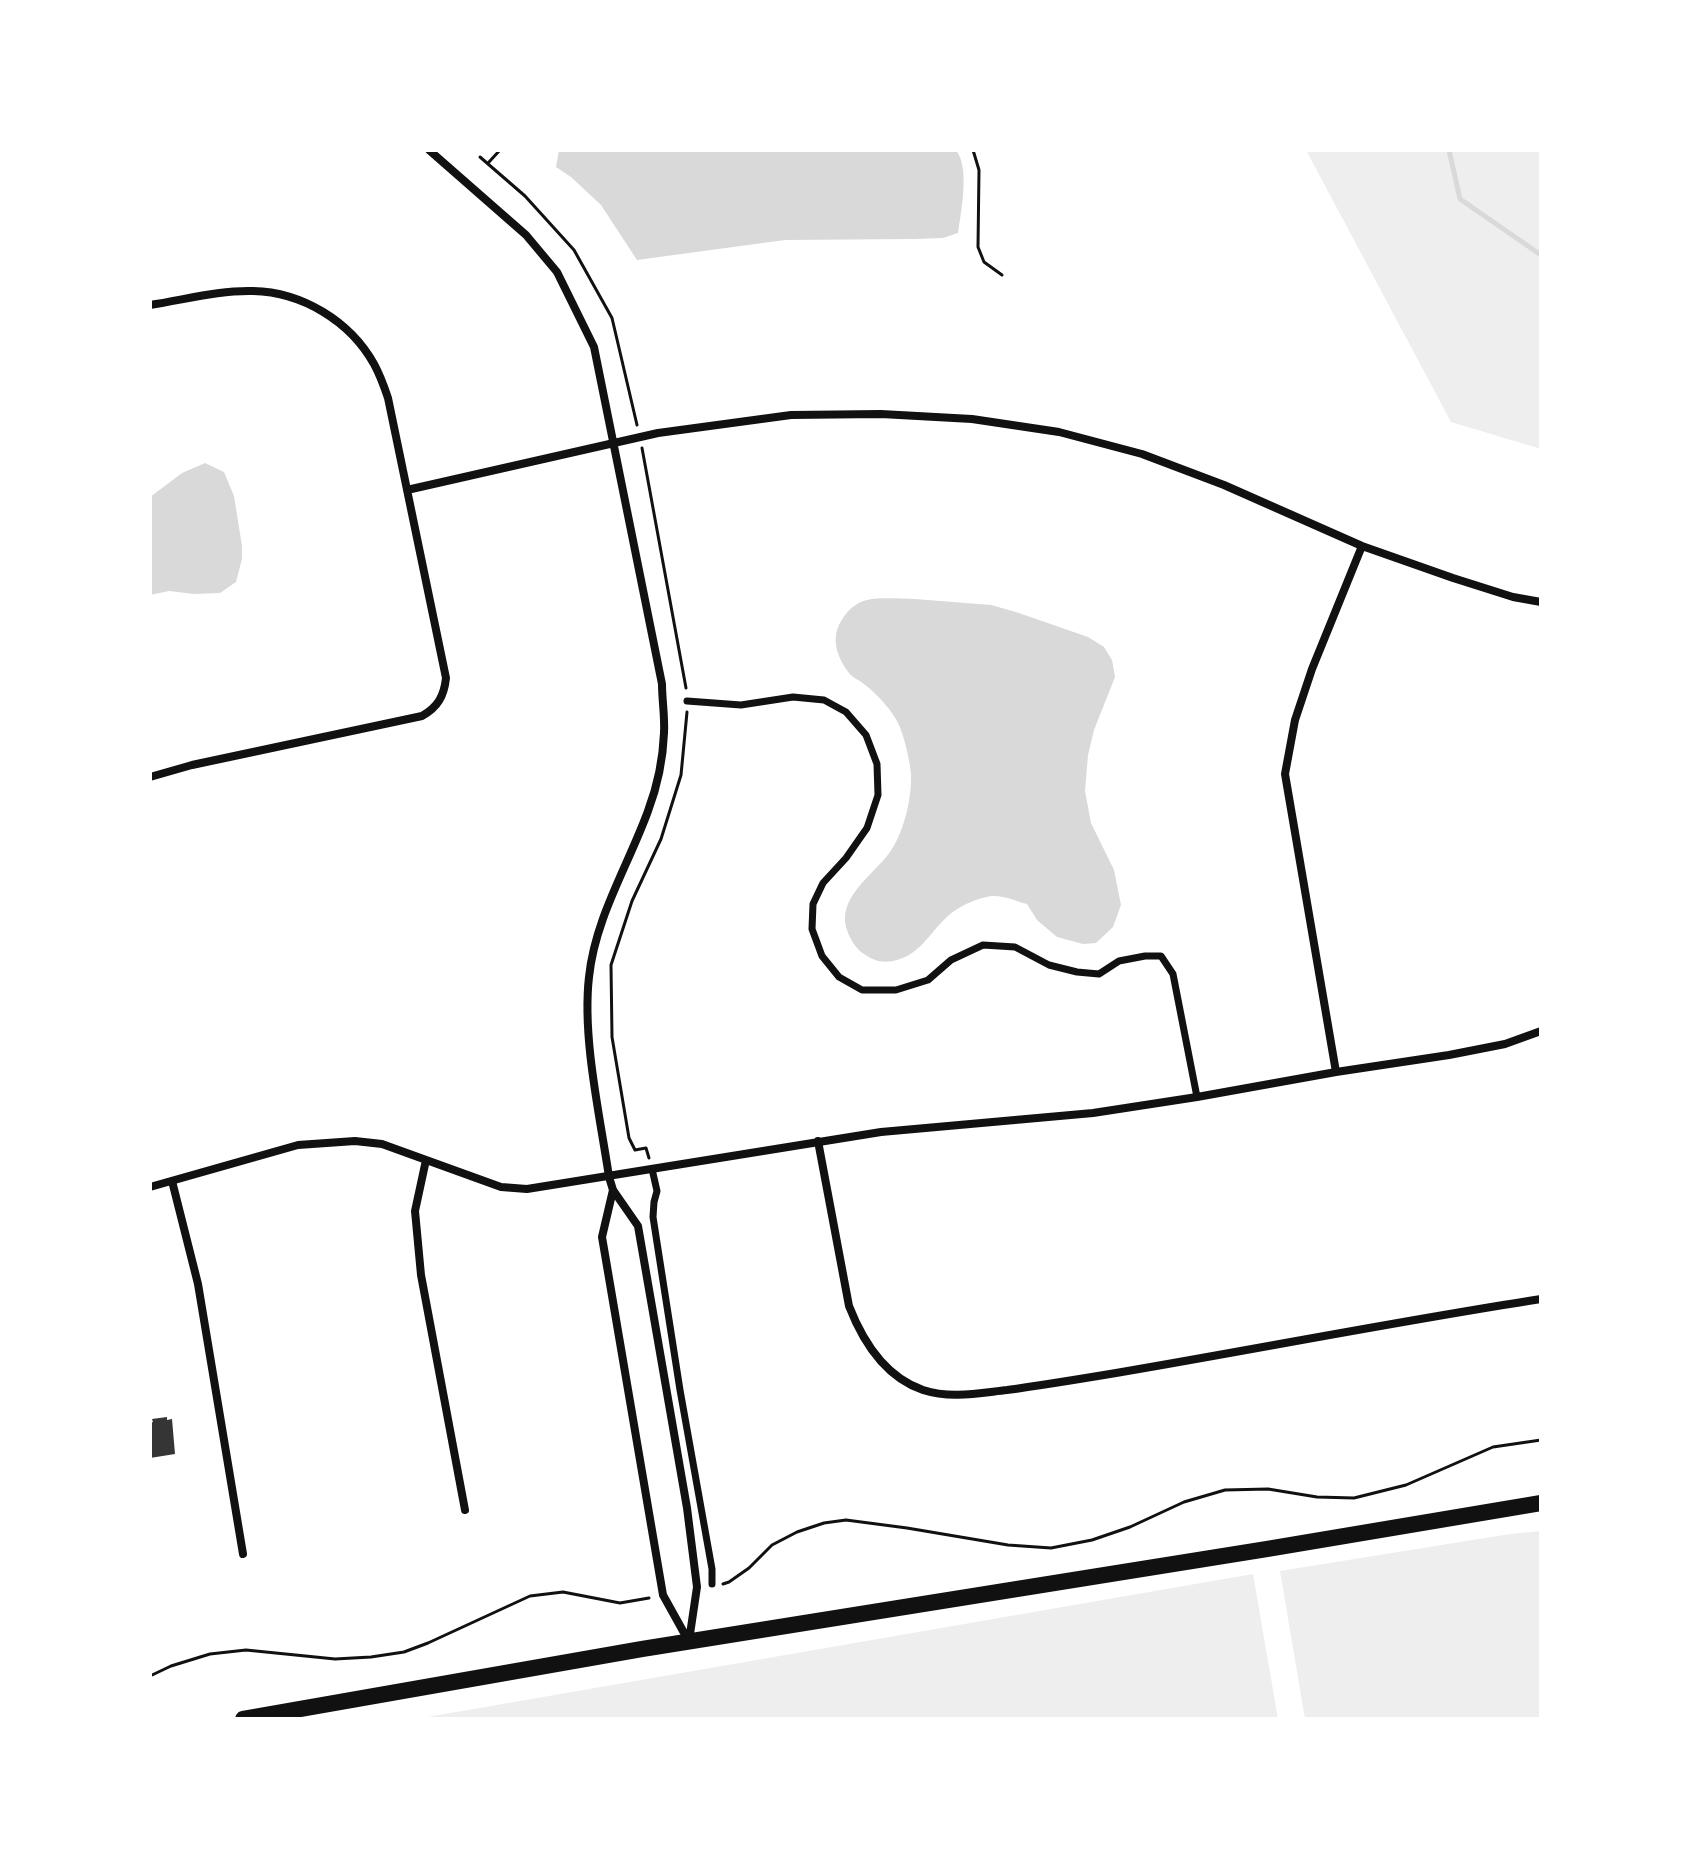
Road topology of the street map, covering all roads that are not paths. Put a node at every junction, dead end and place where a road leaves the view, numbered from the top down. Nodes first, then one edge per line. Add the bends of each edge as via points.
1 (429, 150) edge
2 (150, 305) edge
3 (612, 444) junction
4 (407, 490) junction
5 (1362, 546) junction
6 (1541, 602) edge
7 (687, 701) road end
8 (150, 777) edge
9 (1541, 1031) edge
10 (1336, 1072) junction
11 (1197, 1097) junction
12 (818, 1141) junction
13 (426, 1160) junction
14 (652, 1169) junction
15 (609, 1177) junction
16 (172, 1181) junction
17 (150, 1187) edge
18 (613, 1190) junction
19 (1541, 1299) edge
20 (1541, 1503) edge
21 (465, 1510) dead end
22 (243, 1554) dead end
23 (712, 1584) road end
24 (689, 1641) junction
25 (243, 1719) edge

1 - 3 street via 526,235 557,272 594,347
2 - 4 street via 228,292 280,293 335,320 362,348 381,380
3 - 4 street
3 - 5 street via 791,415 972,419 1059,432 1142,454
3 - 15 street via 662,684 664,734 649,809 599,929 589,976 587,1016
4 - 8 street via 446,678 433,710
5 - 6 street via 1498,593
5 - 10 street via 1312,669 1285,774
7 - 11 street via 741,705 793,697 824,700 846,712 866,735 877,764 878,795 867,828 823,883 813,904 812,929 822,956 839,977 862,990 896,990 928,980 951,960 983,945 1015,947 1049,965 1099,974 1119,961 1161,956 1173,974
9 - 10 street via 1505,1044
10 - 11 street
11 - 12 street
12 - 14 street
12 - 19 street via 854,1319 873,1353 904,1381 923,1390 953,1396 1041,1386
13 - 15 street via 501,1187 527,1189
13 - 16 street via 382,1144 298,1145
13 - 21 street via 415,1211 421,1275
14 - 15 street
14 - 23 street via 657,1191 653,1217
15 - 18 street
16 - 17 street
16 - 22 street via 198,1284
18 - 24 street via 638,1226 684,1492 697,1587
18 - 24 street via 602,1237 663,1595
20 - 24 main road
24 - 25 main road

